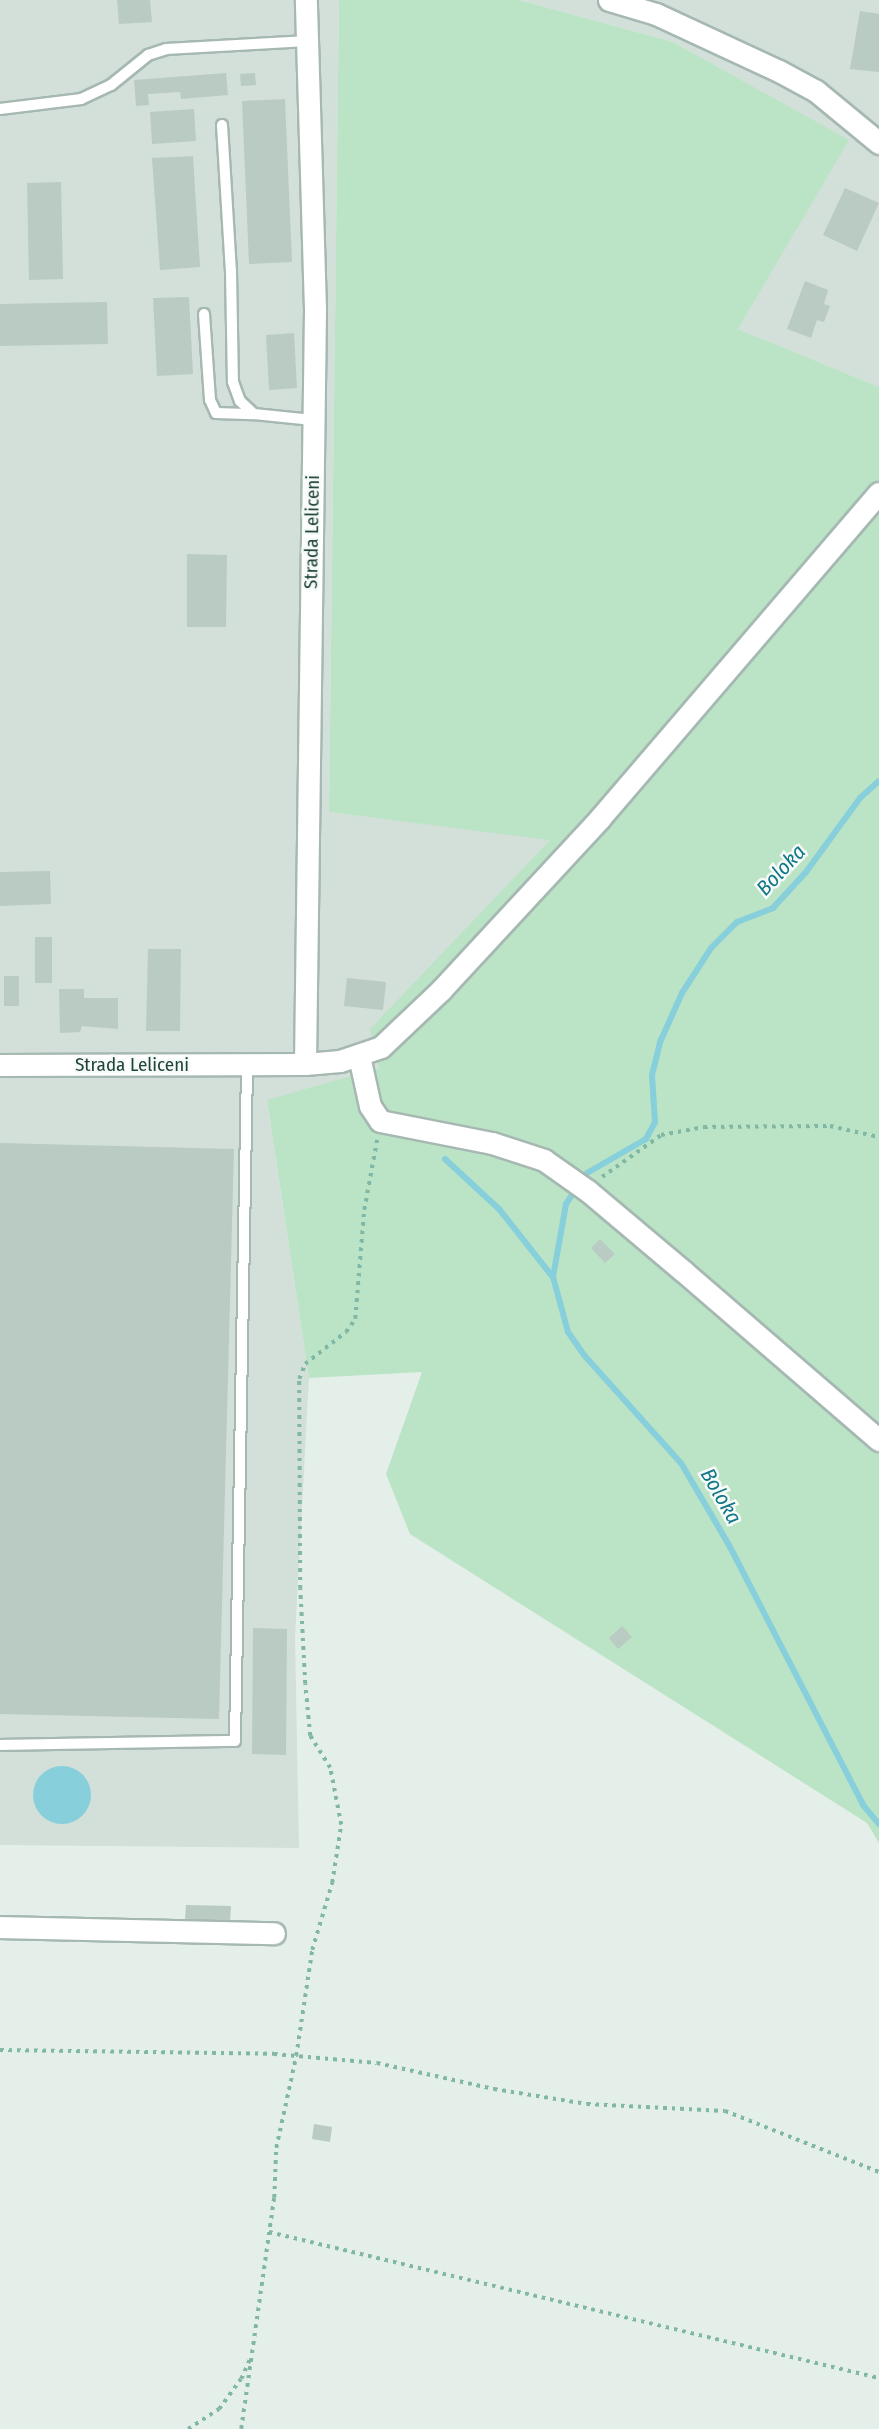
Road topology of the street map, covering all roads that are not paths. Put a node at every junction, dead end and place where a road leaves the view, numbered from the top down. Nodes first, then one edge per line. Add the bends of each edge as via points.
1 (306, 0) edge
2 (609, 0) edge
3 (308, 41) junction
4 (0, 109) edge
5 (222, 125) dead end
6 (879, 143) edge
7 (204, 314) dead end
8 (254, 414) junction
9 (313, 421) junction
10 (879, 493) edge
11 (359, 1056) junction
12 (305, 1064) junction
13 (0, 1065) edge
14 (247, 1065) junction
15 (879, 1440) edge
16 (0, 1745) edge
17 (0, 1927) edge
18 (274, 1933) dead end

1 - 3 street, Strada Leliceni
2 - 6 street via 656,14 779,71 816,91
3 - 4 lane via 166,49 148,55 111,85 82,99
3 - 9 street, Strada Leliceni
5 - 8 lane via 233,382 240,401
7 - 8 lane via 206,368 216,413
8 - 9 lane
9 - 12 street, Strada Leliceni
10 - 11 street, Strada Leliceni via 514,912 381,1047
11 - 12 street, Strada Leliceni
11 - 15 street via 370,1106 380,1121 527,1152 544,1160 588,1191
12 - 14 street, Strada Leliceni
13 - 14 street, Strada Leliceni
14 - 16 lane via 235,1741
17 - 18 street

